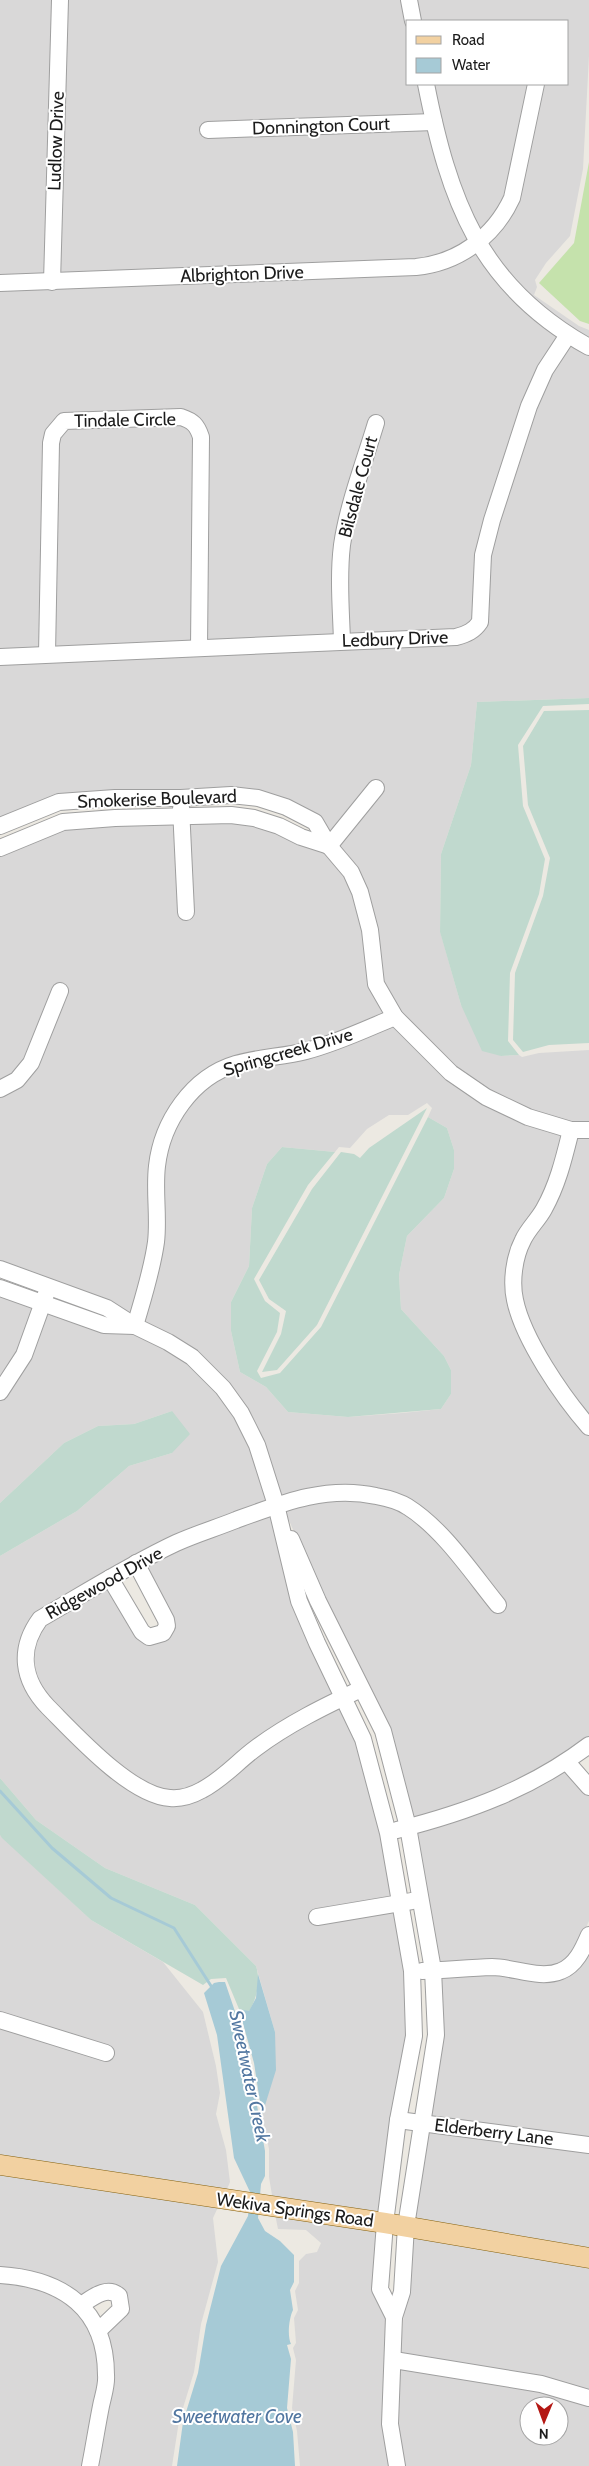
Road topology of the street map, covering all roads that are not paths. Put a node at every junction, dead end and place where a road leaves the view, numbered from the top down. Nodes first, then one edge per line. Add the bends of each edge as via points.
1 (60, 0) edge
2 (409, 0) edge
3 (413, 20) edge
4 (426, 85) edge
5 (536, 85) edge
6 (434, 122) junction
7 (208, 130) dead end
8 (478, 242) junction
9 (52, 282) junction
10 (0, 283) edge
11 (568, 335) junction
12 (589, 347) edge
13 (376, 423) dead end
14 (342, 641) junction
15 (199, 648) junction
16 (47, 654) junction
17 (0, 657) edge
18 (376, 788) dead end
19 (181, 798) junction
20 (182, 818) junction
21 (0, 826) edge
22 (329, 846) junction
23 (0, 848) edge
24 (186, 912) dead end
25 (60, 991) dead end
26 (395, 1017) junction
27 (0, 1089) edge
28 (571, 1130) junction
29 (589, 1130) edge
30 (0, 1269) edge
31 (49, 1287) junction
32 (0, 1288) edge
33 (43, 1304) junction
34 (134, 1326) junction
35 (0, 1392) edge
36 (589, 1426) edge
37 (276, 1505) junction
38 (136, 1563) junction
39 (110, 1578) junction
40 (498, 1605) dead end
41 (361, 1689) junction
42 (342, 1698) junction
43 (589, 1744) edge
44 (567, 1762) junction
45 (589, 1787) edge
46 (408, 1827) junction
47 (388, 1832) junction
48 (421, 1899) junction
49 (401, 1903) junction
50 (317, 1917) dead end
51 (589, 1935) edge
52 (433, 1970) junction
53 (412, 1971) junction
54 (0, 2020) edge
55 (106, 2053) dead end
56 (398, 2120) junction
57 (422, 2123) junction
58 (589, 2144) edge
59 (0, 2165) edge
60 (385, 2223) junction
61 (406, 2226) junction
62 (589, 2258) edge
63 (0, 2275) edge
64 (81, 2305) junction
65 (394, 2317) junction
66 (98, 2331) junction
67 (394, 2360) junction
68 (589, 2398) edge
69 (90, 2466) edge
70 (397, 2466) edge

1 - 9 street, Ludlow Drive
2 - 3 street
4 - 6 street
5 - 8 street, Albrighton Drive via 512,198 505,212
6 - 7 street, Donnington Court
6 - 8 street via 454,192
8 - 9 street, Albrighton Drive via 450,260 435,265
8 - 11 street via 522,299
9 - 10 street, Albrighton Drive
11 - 12 street
11 - 14 street, Ledbury Drive via 545,370 529,406 492,520 483,555 481,614 476,628 456,637
13 - 14 street, Bilsdale Court via 348,512 342,545
14 - 15 street, Ledbury Drive
15 - 16 street, Ledbury Drive
15 - 16 street, Tindale Circle via 201,437 198,427 181,417 64,422 53,434
16 - 17 street, Ledbury Drive
18 - 22 street
19 - 20 street
19 - 21 street, Smokerise Boulevard via 59,802
19 - 22 street, Smokerise Boulevard via 231,795 258,798 286,807 315,822
20 - 22 street, Smokerise Boulevard via 231,815 254,818
20 - 23 street, Smokerise Boulevard via 63,822
20 - 24 street
22 - 26 street, Smokerise Boulevard via 351,872 360,892 370,930 376,984
25 - 27 street via 31,1063 17,1080
26 - 28 street, Smokerise Boulevard via 451,1073 486,1098 528,1117
26 - 34 street, Springcreek Drive via 306,1051 235,1064 210,1076 190,1093 168,1124 160,1147 156,1240
28 - 29 street, Smokerise Boulevard
28 - 36 street via 561,1173 523,1240 515,1265 515,1299 525,1329 566,1400
30 - 31 street
31 - 33 street
31 - 34 street via 107,1308
32 - 33 street
33 - 34 street via 104,1325
33 - 35 street via 24,1356
34 - 37 street via 192,1357 223,1388 242,1413 257,1445
37 - 38 street, Ridgewood Drive via 177,1543
37 - 40 street, Ridgewood Drive via 338,1491 390,1499 407,1506 429,1523
37 - 41 street
37 - 42 street via 299,1600
38 - 39 street, Ridgewood Drive
38 - 39 street via 166,1620 163,1634 149,1637 142,1632
39 - 42 street, Ridgewood Drive via 40,1619 31,1631 25,1649 26,1666 32,1685 43,1702 78,1738 131,1783 151,1794 169,1798 201,1791 255,1748
41 - 42 street, Ridgewood Drive
41 - 46 street via 383,1731
42 - 47 street via 363,1739
43 - 44 street
44 - 45 street
44 - 46 street via 496,1800 451,1817
46 - 47 street
46 - 48 street
47 - 49 street
48 - 49 street
48 - 52 street
49 - 50 street
49 - 53 street
51 - 52 street via 572,1964 549,1974 494,1967
52 - 53 street
52 - 57 street via 436,2035
53 - 56 street via 414,2036
54 - 55 street
56 - 57 street, Elderberry Lane
56 - 60 street
57 - 58 street, Elderberry Lane
57 - 61 street
59 - 60 main road, Wekiva Springs Road
60 - 61 main road, Wekiva Springs Road
60 - 65 street via 380,2289
61 - 62 main road, Wekiva Springs Road
61 - 65 street via 402,2292
63 - 64 street via 37,2281 59,2290
64 - 66 street
64 - 66 street via 109,2291 119,2296 121,2309
65 - 67 street
66 - 69 street via 103,2343 107,2376
67 - 68 street via 541,2384
67 - 70 street via 390,2424

